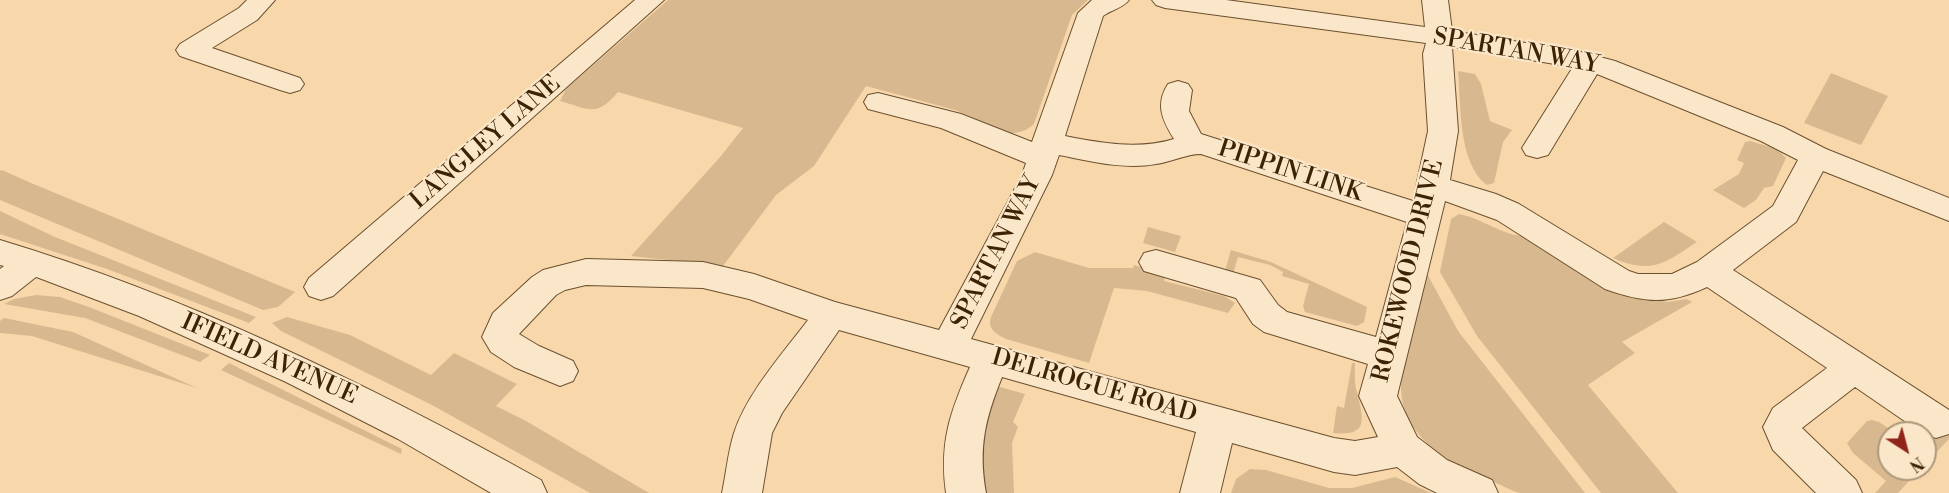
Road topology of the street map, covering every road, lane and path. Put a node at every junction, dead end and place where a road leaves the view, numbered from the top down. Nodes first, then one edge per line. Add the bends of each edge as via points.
1 (262, 0) edge
2 (651, 0) edge
3 (1116, 0) edge
4 (1435, 0) edge
5 (1176, 1) edge
6 (1440, 38) junction
7 (1590, 62) junction
8 (290, 84) dead end
9 (1178, 90) dead end
10 (878, 102) dead end
11 (1192, 143) junction
12 (1537, 148) dead end
13 (1045, 150) junction
14 (1815, 156) junction
15 (1428, 201) junction
16 (1949, 210) edge
17 (16, 257) edge
18 (1156, 262) dead end
19 (1709, 271) junction
20 (0, 287) edge
21 (321, 287) dead end
22 (831, 314) junction
23 (950, 346) junction
24 (1390, 356) junction
25 (992, 358) junction
26 (1854, 368) junction
27 (560, 371) dead end
28 (1934, 421) edge
29 (1218, 423) junction
30 (1403, 448) junction
31 (527, 493) edge
32 (742, 493) edge
33 (966, 493) edge
34 (1200, 493) edge
35 (1478, 493) edge
36 (1842, 493) edge

1 - 8 street via 248,14 190,50
2 - 21 street, LANGLEY LANE
3 - 13 street, SPARTAN WAY via 1091,13
4 - 6 street, ROKEWOOD DRIVE
5 - 6 street, SPARTAN WAY
6 - 7 street, SPARTAN WAY
6 - 15 street, ROKEWOOD DRIVE via 1437,54 1443,131
7 - 12 street
7 - 14 street, SPARTAN WAY via 1772,134
9 - 11 street via 1177,118
10 - 13 street, SPARTAN WAY
11 - 13 street, PIPPIN LINK via 1143,155
11 - 15 street, PIPPIN LINK
13 - 23 street, SPARTAN WAY via 1037,175
14 - 16 street, SPARTAN WAY
14 - 19 street, PIPPIN LINK via 1785,214
15 - 19 street, PIPPIN LINK via 1485,202 1508,212 1596,269 1638,287 1677,286
15 - 24 street, ROKEWOOD DRIVE
17 - 20 street
17 - 31 street, IFIELD AVENUE via 238,343 396,419
18 - 24 street via 1248,289 1264,316 1276,322
19 - 26 street
22 - 23 street, DELROGUE ROAD
22 - 27 street, DELROGUE ROAD via 754,287 703,275 604,271 569,275 544,286 505,323 500,337 503,343
22 - 32 street via 769,402 753,433
23 - 25 street, DELROGUE ROAD
24 - 30 street, ROKEWOOD DRIVE via 1378,396
25 - 29 street, DELROGUE ROAD
25 - 33 street via 963,435 961,459
26 - 28 street
26 - 36 street via 1786,419 1782,427 1787,438
29 - 30 street, DELROGUE ROAD via 1355,458
29 - 34 street, DELROGUE ROAD
30 - 35 street, ROKEWOOD DRIVE via 1433,472

